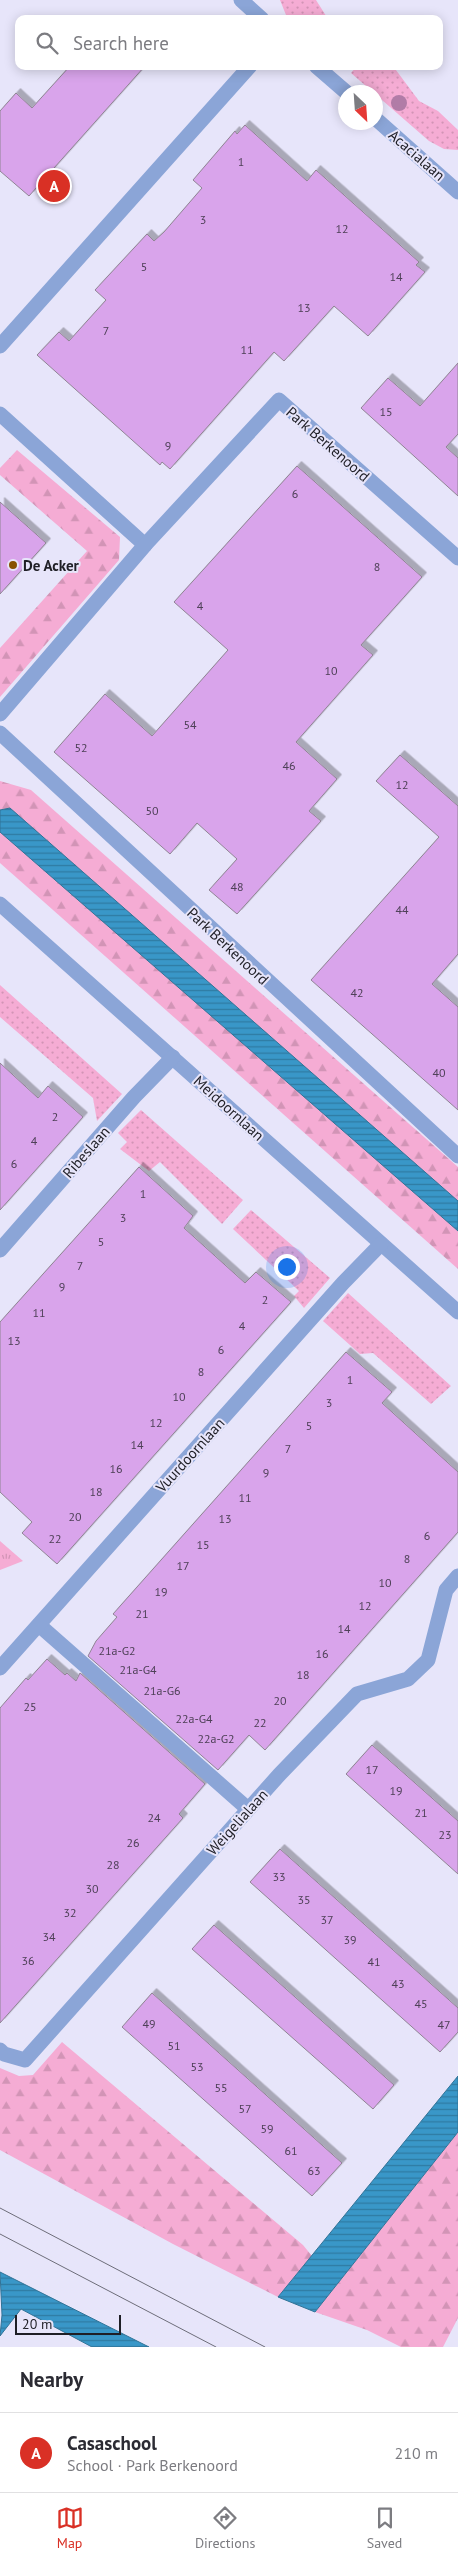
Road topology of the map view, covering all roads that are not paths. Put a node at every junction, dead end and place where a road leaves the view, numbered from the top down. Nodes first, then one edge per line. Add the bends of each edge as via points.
1 (243, 1) edge
2 (258, 15) edge
3 (246, 70) edge
4 (321, 70) edge
5 (338, 85) edge
6 (383, 125) edge
7 (455, 182) edge
8 (0, 346) edge
9 (0, 414) edge
10 (145, 546) junction
11 (458, 558) edge
12 (0, 714) edge
13 (0, 733) edge
14 (0, 904) edge
15 (173, 1057) junction
16 (458, 1156) edge
17 (381, 1244) junction
18 (0, 1250) edge
19 (458, 1312) edge
20 (458, 1576) edge
21 (39, 1625) junction
22 (0, 1668) edge
23 (248, 1809) junction
24 (0, 2050) edge

1 - 2 street
3 - 8 street
4 - 5 street
6 - 7 street, Acacialaan
9 - 10 street
10 - 11 street, Park Berkenoord via 279,400
10 - 12 street, Park Berkenoord
13 - 16 street, Park Berkenoord
14 - 15 street, Meidoornlaan
15 - 17 street, Meidoornlaan
15 - 18 street, Ribeslaan
17 - 19 street, Meidoornlaan
17 - 21 street, Vuurdoornlaan
20 - 23 street, Weigelialaan via 446,1590 428,1660 408,1679 357,1694
21 - 22 street, Vuurdoornlaan
21 - 23 street
23 - 24 street, Weigelialaan via 25,2060

